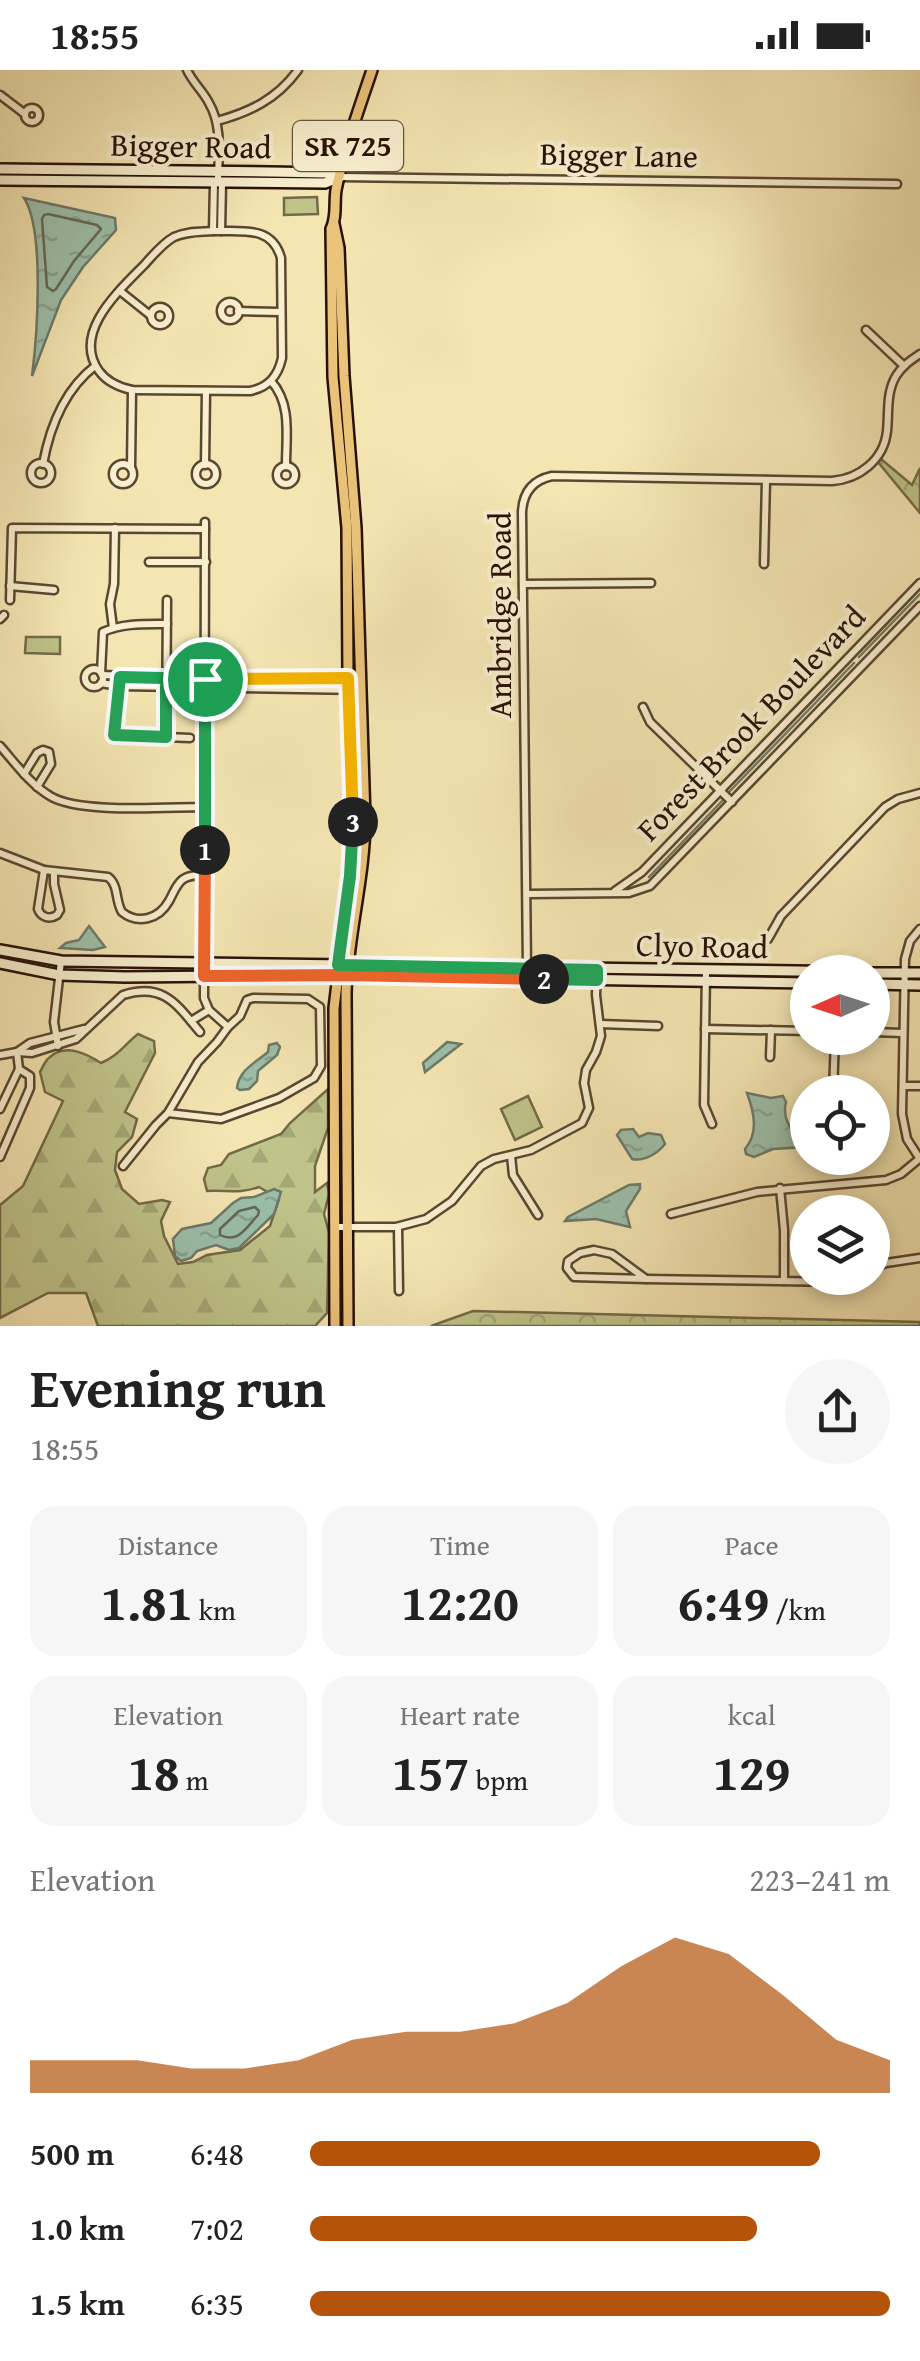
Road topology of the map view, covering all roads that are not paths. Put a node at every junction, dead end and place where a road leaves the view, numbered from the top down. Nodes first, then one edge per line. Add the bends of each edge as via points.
1 (187, 70) edge
2 (298, 70) edge
3 (372, 70) edge
4 (0, 95) edge
5 (25, 114) dead end
6 (217, 122) junction
7 (0, 169) edge
8 (340, 178) junction
9 (0, 180) edge
10 (218, 180) junction
11 (898, 184) dead end
12 (217, 231) junction
13 (120, 291) junction
14 (238, 312) dead end
15 (280, 312) junction
16 (151, 315) dead end
17 (866, 330) dead end
18 (920, 354) edge
19 (96, 366) junction
20 (904, 366) junction
21 (272, 380) junction
22 (132, 390) junction
23 (206, 391) junction
24 (42, 464) dead end
25 (205, 465) dead end
26 (286, 466) dead end
27 (131, 468) dead end
28 (766, 480) junction
29 (115, 528) junction
30 (352, 528) junction
31 (148, 562) dead end
32 (206, 562) junction
33 (764, 564) dead end
34 (651, 582) dead end
35 (920, 583) edge
36 (523, 584) junction
37 (10, 586) junction
38 (54, 590) dead end
39 (10, 600) dead end
40 (167, 600) dead end
41 (920, 606) edge
42 (167, 624) junction
43 (113, 628) junction
44 (167, 676) junction
45 (360, 677) junction
46 (348, 678) junction
47 (119, 682) junction
48 (205, 683) junction
49 (166, 686) junction
50 (349, 690) junction
51 (361, 690) junction
52 (643, 707) dead end
53 (166, 737) junction
54 (190, 738) dead end
55 (0, 746) edge
56 (24, 774) junction
57 (37, 787) junction
58 (720, 790) junction
59 (920, 793) edge
60 (732, 802) junction
61 (204, 807) junction
62 (0, 852) edge
63 (44, 870) junction
64 (54, 872) junction
65 (205, 875) junction
66 (614, 892) junction
67 (527, 894) junction
68 (920, 930) edge
69 (768, 939) dead end
70 (0, 950) edge
71 (61, 961) junction
72 (0, 963) edge
73 (204, 970) junction
74 (342, 970) junction
75 (890, 973) edge
76 (904, 973) junction
77 (920, 973) edge
78 (58, 974) junction
79 (527, 974) junction
80 (597, 974) junction
81 (790, 974) edge
82 (706, 976) junction
83 (790, 982) edge
84 (890, 985) edge
85 (904, 985) junction
86 (920, 985) edge
87 (210, 1010) junction
88 (190, 1021) junction
89 (600, 1024) junction
90 (658, 1026) dead end
91 (228, 1027) junction
92 (85, 1028) junction
93 (706, 1029) junction
94 (771, 1030) junction
95 (790, 1031) edge
96 (200, 1032) dead end
97 (890, 1032) edge
98 (903, 1032) junction
99 (56, 1035) junction
100 (58, 1046) junction
101 (18, 1052) junction
102 (0, 1055) edge
103 (770, 1057) dead end
104 (19, 1070) junction
105 (902, 1086) junction
106 (920, 1086) edge
107 (0, 1109) edge
108 (168, 1114) junction
109 (334, 1114) junction
110 (346, 1114) junction
111 (712, 1124) dead end
112 (0, 1156) edge
113 (511, 1156) junction
114 (920, 1159) edge
115 (123, 1166) dead end
116 (780, 1188) junction
117 (538, 1214) dead end
118 (671, 1214) dead end
119 (348, 1226) junction
120 (335, 1227) junction
121 (398, 1227) junction
122 (920, 1258) edge
123 (890, 1262) edge
124 (646, 1278) junction
125 (784, 1281) junction
126 (790, 1281) edge
127 (399, 1291) dead end
128 (335, 1326) edge
129 (348, 1326) edge

1 - 6 street
2 - 6 street via 263,104
3 - 8 main road, SR 725
4 - 5 street
6 - 10 street
7 - 10 street, Bigger Road
8 - 10 street, Bigger Road
8 - 11 street, Bigger Lane
8 - 30 main road, SR 725 via 334,224
9 - 10 street, Bigger Road
10 - 12 street
12 - 13 street via 170,240
12 - 15 street via 262,234 277,246
13 - 16 street
13 - 19 street via 94,328
14 - 15 street
15 - 21 street via 282,358
17 - 20 street
18 - 20 street
19 - 22 street
19 - 24 street via 62,406
20 - 28 street, Ambridge Road via 888,396 882,448 864,470 832,481
21 - 23 street via 250,391
21 - 26 street via 286,406
22 - 23 street
22 - 27 street
23 - 25 street
28 - 33 street
28 - 36 street, Ambridge Road via 540,480 522,505
29 - 32 street via 205,526
29 - 37 street via 12,528
29 - 43 street
30 - 45 main road, SR 725
30 - 46 main road, SR 725
31 - 32 street
32 - 48 street
34 - 36 street
35 - 58 street, Forest Brook Boulevard
36 - 67 street, Ambridge Road
37 - 38 street
37 - 39 street
40 - 42 street
41 - 60 street, Forest Brook Boulevard
42 - 43 street
42 - 44 street
43 - 47 street via 102,634 102,677
44 - 47 street
44 - 48 street
44 - 49 street
45 - 46 street
45 - 51 main road, SR 725
46 - 48 street
46 - 50 main road, SR 725
47 - 49 street
47 - 53 street via 114,735
48 - 49 street
48 - 50 street
48 - 61 street
49 - 53 street
50 - 51 street
50 - 74 main road, SR 725 via 354,820
51 - 74 main road, SR 725 via 364,836
52 - 58 street via 650,722
53 - 54 street
55 - 56 street
56 - 57 street
56 - 57 street via 37,753 49,752 51,764
57 - 61 street via 79,806
58 - 60 street
58 - 66 street, Forest Brook Boulevard via 642,872
59 - 69 street via 885,807 781,916
60 - 66 street, Forest Brook Boulevard via 650,886
61 - 65 street
62 - 63 street
63 - 64 street
63 - 64 street via 38,908 48,918 60,910
64 - 65 street via 108,877 122,912 142,920 165,908 183,879
65 - 73 street
66 - 67 street, Forest Brook Boulevard
67 - 79 street, Ambridge Road
68 - 76 street via 908,944
70 - 71 street, Clyo Road
71 - 73 street, Clyo Road
71 - 78 street
72 - 78 street, Clyo Road
73 - 74 street, Clyo Road
73 - 78 street, Clyo Road
73 - 87 street
74 - 79 street, Clyo Road
74 - 109 main road, SR 725 via 333,1031
74 - 110 main road, SR 725
75 - 76 street
76 - 77 street
76 - 85 street
78 - 99 street
79 - 80 street, Clyo Road
80 - 82 street, Clyo Road
80 - 89 street
81 - 82 street, Clyo Road
82 - 83 street, Clyo Road
82 - 93 street
84 - 85 street
85 - 86 street
85 - 98 street
87 - 88 street
87 - 91 street
88 - 92 street via 164,994 132,992
88 - 96 street
89 - 90 street
89 - 113 street via 600,1043 585,1078 586,1118
91 - 108 street
91 - 108 street via 253,998 316,1002 320,1071 279,1098 221,1119
92 - 99 street
92 - 100 street
93 - 94 street
93 - 111 street via 704,1105
94 - 95 street
94 - 103 street
97 - 98 street
98 - 105 street
99 - 100 street
99 - 101 street
100 - 101 street
101 - 102 street
101 - 104 street
104 - 107 street
104 - 112 street via 30,1076 30,1088
105 - 106 street
105 - 114 street via 904,1129
108 - 115 street
109 - 110 main road
109 - 120 main road, SR 725
110 - 119 main road, SR 725
113 - 117 street via 513,1174
113 - 121 street via 476,1170 434,1215
114 - 116 street via 886,1180
116 - 118 street
116 - 125 street
119 - 120 street
119 - 121 street
119 - 129 main road, SR 725
120 - 128 main road, SR 725
121 - 127 street
122 - 123 street
124 - 124 street via 574,1276 566,1265 580,1253 601,1251
124 - 125 street
125 - 126 street

